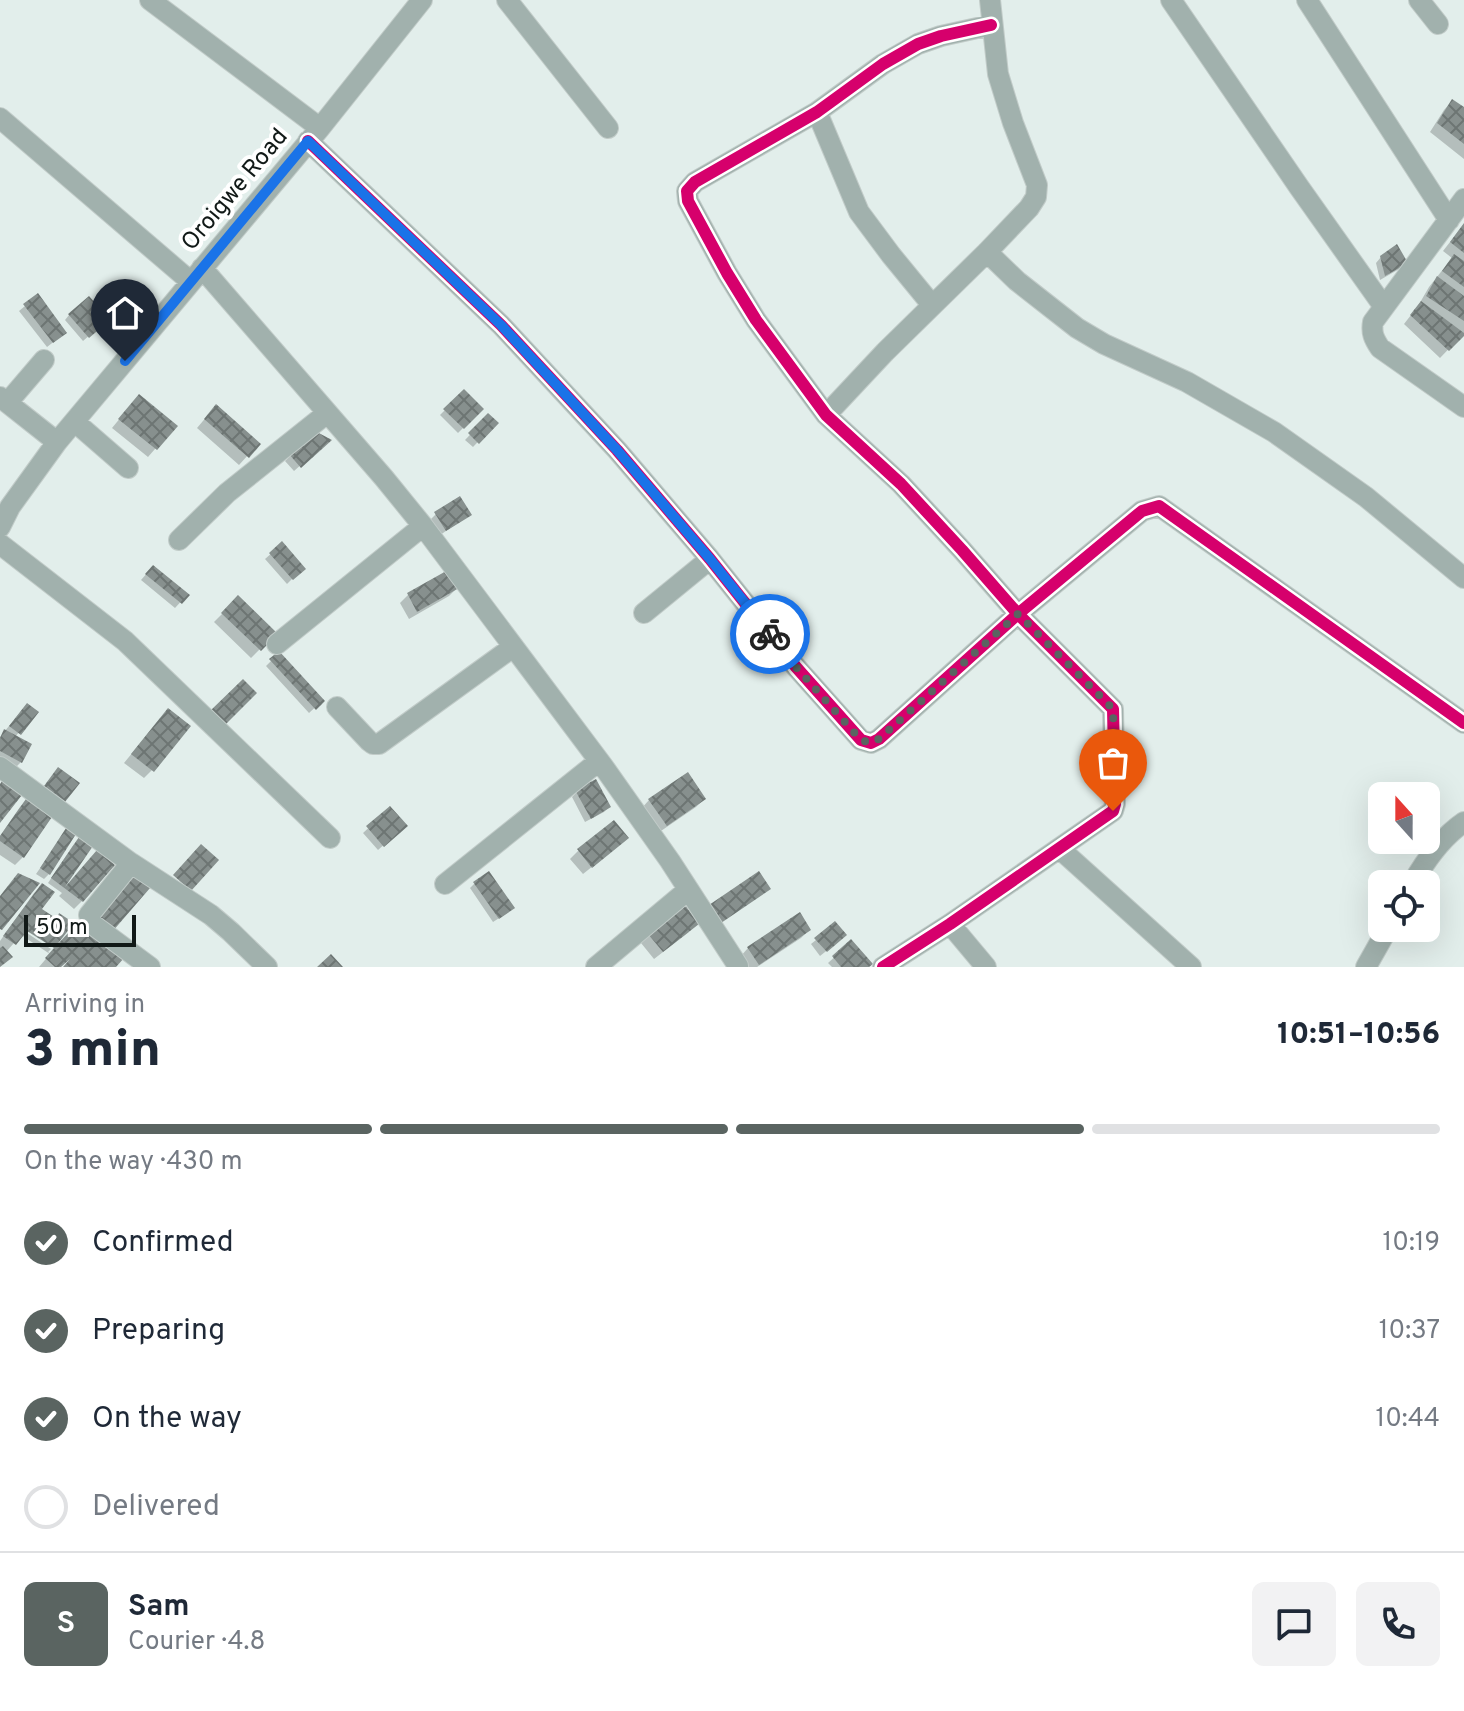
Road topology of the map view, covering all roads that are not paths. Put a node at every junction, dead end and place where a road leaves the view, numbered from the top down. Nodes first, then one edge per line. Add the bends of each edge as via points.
1 (150, 0) edge
2 (422, 0) edge
3 (507, 0) edge
4 (990, 0) edge
5 (1171, 0) edge
6 (1307, 0) edge
7 (1419, 0) edge
8 (1438, 24) dead end
9 (991, 25) junction
10 (817, 112) junction
11 (0, 118) edge
12 (608, 128) dead end
13 (314, 134) junction
14 (1464, 199) edge
15 (1449, 220) junction
16 (987, 252) junction
17 (196, 275) junction
18 (932, 305) junction
19 (1384, 307) junction
20 (44, 360) dead end
21 (4, 399) edge
22 (1464, 407) edge
23 (326, 414) junction
24 (826, 415) junction
25 (75, 422) junction
26 (57, 442) junction
27 (128, 468) dead end
28 (5, 502) edge
29 (423, 526) junction
30 (0, 527) edge
31 (179, 540) dead end
32 (0, 544) edge
33 (710, 559) junction
34 (1464, 578) edge
35 (644, 613) dead end
36 (1018, 614) junction
37 (277, 644) dead end
38 (513, 647) junction
39 (337, 707) dead end
40 (1464, 723) edge
41 (599, 761) junction
42 (0, 767) edge
43 (1464, 822) edge
44 (330, 838) dead end
45 (1060, 849) junction
46 (131, 863) junction
47 (1421, 870) edge
48 (445, 884) dead end
49 (688, 890) junction
50 (950, 924) junction
51 (1380, 942) edge
52 (146, 966) edge
53 (264, 966) edge
54 (738, 966) edge
55 (596, 967) edge
56 (883, 967) edge
57 (986, 967) edge
58 (1191, 967) edge
59 (1366, 967) edge

1 - 13 street
2 - 13 street, Oroigwe Road
3 - 12 street
4 - 9 street
5 - 19 street
6 - 15 street
7 - 8 street
9 - 10 street via 918,44
9 - 16 street via 1004,97 1037,185 1029,208
10 - 18 street via 859,212
10 - 24 street via 687,191 756,320
11 - 17 street
13 - 17 street, Oroigwe Road
13 - 33 street via 501,325
14 - 15 street
15 - 19 street
16 - 18 street
16 - 34 street via 1077,328 1274,432 1366,497
17 - 23 street
17 - 25 street, Oroigwe Road
18 - 24 street
19 - 22 street via 1371,329 1380,348
20 - 21 street
21 - 26 street
23 - 29 street
23 - 31 street via 227,493
24 - 36 street via 901,484
25 - 26 street, Oroigwe Road
25 - 27 street
26 - 28 street, Oroigwe Road
28 - 30 street, Oroigwe Road
29 - 37 street
29 - 38 street
32 - 44 street via 125,641
33 - 35 street
33 - 36 street via 796,667 861,740 871,743
36 - 40 street via 1142,511 1159,506
36 - 45 street via 1114,715 1113,811
38 - 39 street via 379,744 369,741
38 - 41 street
41 - 48 street
41 - 49 street
42 - 46 street
43 - 47 street
45 - 50 street
45 - 58 street
46 - 52 street via 89,919
46 - 53 street via 211,915
49 - 54 street
49 - 55 street
50 - 56 street
50 - 57 street
51 - 59 street

